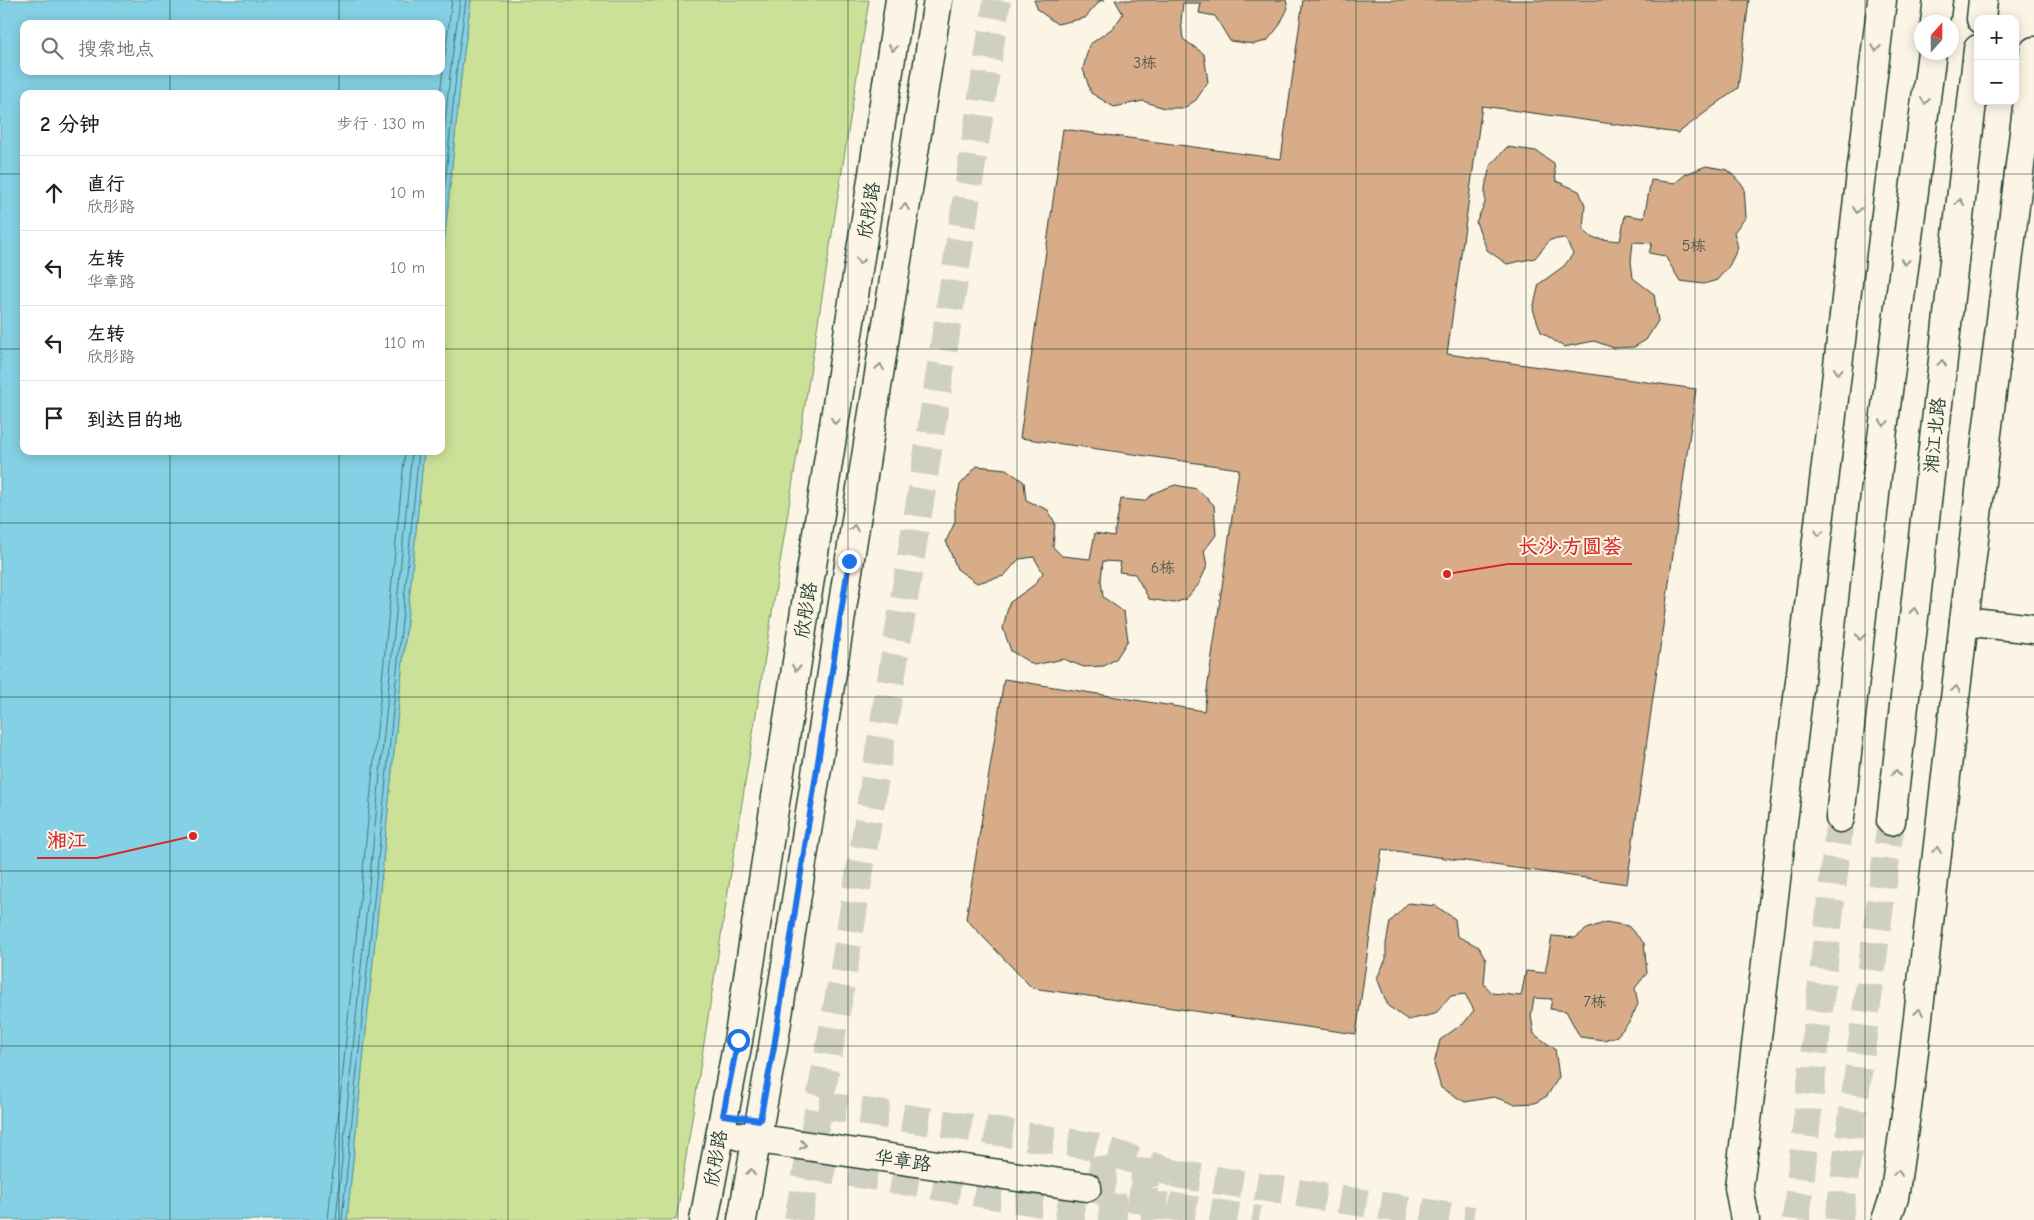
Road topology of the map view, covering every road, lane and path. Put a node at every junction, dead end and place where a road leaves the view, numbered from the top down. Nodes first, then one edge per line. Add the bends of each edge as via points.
1 (900, 0) edge
2 (938, 0) edge
3 (1882, 0) edge
4 (1938, 0) edge
5 (1983, 0) edge
6 (1937, 15) edge
7 (1981, 15) edge
8 (2034, 51) edge
9 (1931, 60) edge
10 (1977, 60) edge
11 (1964, 620) junction
12 (2034, 629) edge
13 (1840, 818) tunnel mouth
14 (1891, 821) tunnel mouth
15 (722, 1124) junction
16 (759, 1129) junction
17 (1088, 1178) tunnel mouth
18 (704, 1220) edge
19 (742, 1220) edge
20 (1745, 1220) edge
21 (1886, 1220) edge

1 -> 15 main road, 欣彤路 via 738,1040
16 -> 2 main road, 欣彤路
3 -> 20 main road via 1739,1188
4 - 6 main road
5 - 7 main road
8 - 11 main road
9 -> 13 main road via 1877,476
14 -> 10 main road, 湘江北路
11 - 12 main road
21 -> 11 main road via 1894,1198 1910,1086
15 - 16 main road, 华章路
15 - 18 main road, 欣彤路
16 - 17 main road, 华章路
19 -> 16 main road, 欣彤路

